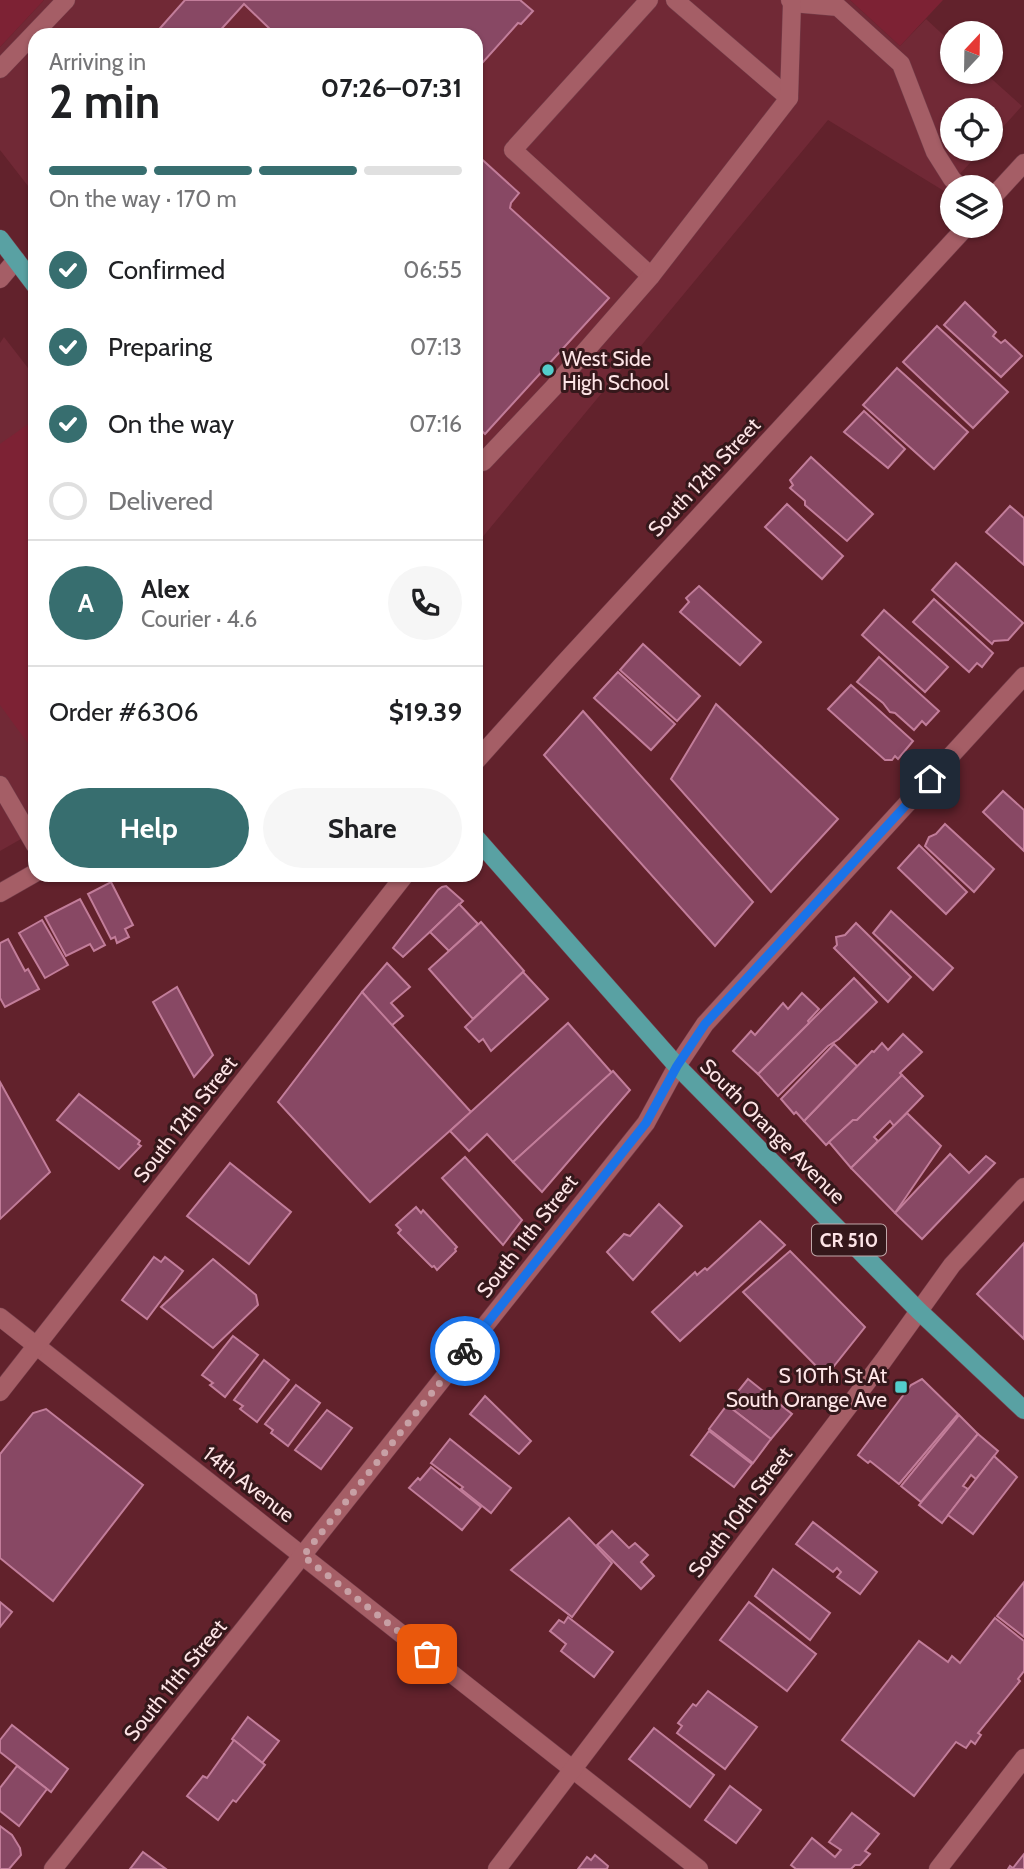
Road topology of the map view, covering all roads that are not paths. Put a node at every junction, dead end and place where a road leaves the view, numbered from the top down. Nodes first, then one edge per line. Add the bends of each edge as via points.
1 (66, 0) edge
2 (649, 0) edge
3 (675, 0) edge
4 (791, 1) edge
5 (39, 28) edge
6 (28, 40) edge
7 (0, 69) edge
8 (789, 98) junction
9 (1024, 163) edge
10 (949, 175) edge
11 (1003, 186) edge
12 (956, 238) edge
13 (0, 239) edge
14 (16, 260) junction
15 (28, 276) edge
16 (651, 276) junction
17 (0, 279) edge
18 (483, 461) edge
19 (1024, 676) edge
20 (483, 753) edge
21 (0, 785) edge
22 (28, 833) edge
23 (483, 846) edge
24 (28, 877) edge
25 (400, 882) edge
26 (0, 893) edge
27 (677, 1066) junction
28 (1024, 1187) edge
29 (919, 1311) junction
30 (0, 1317) edge
31 (36, 1346) junction
32 (0, 1392) edge
33 (1024, 1410) edge
34 (303, 1556) junction
35 (1024, 1759) edge
36 (573, 1769) junction
37 (53, 1869) edge
38 (497, 1869) edge
39 (699, 1869) edge
40 (938, 1869) edge

1 - 5 street
2 - 16 street via 513,150
3 - 8 street
4 - 8 street
4 - 10 street via 838,7 901,64 935,152
6 - 7 street
8 - 16 street
9 - 11 street
12 - 20 street, South 12th Street
13 - 14 main road
14 - 15 main road
14 - 17 street
16 - 18 street
19 - 27 street, South 11th Street via 705,1024
21 - 22 street
23 - 27 main road, South Orange Avenue / CR 510
24 - 26 street
25 - 31 street, South 12th Street
27 - 29 main road, South Orange Avenue / CR 510
27 - 34 street, South 11th Street via 646,1123
28 - 29 street, South 10th Street via 952,1265
29 - 33 main road, South Orange Avenue / CR 510
29 - 36 street, South 10th Street
30 - 31 street, 14th Avenue
31 - 32 street, South 12th Street
31 - 34 street, 14th Avenue
34 - 36 street, 14th Avenue
34 - 37 street, South 11th Street
35 - 40 street
36 - 38 street, South 10th Street
36 - 39 street, 14th Avenue

